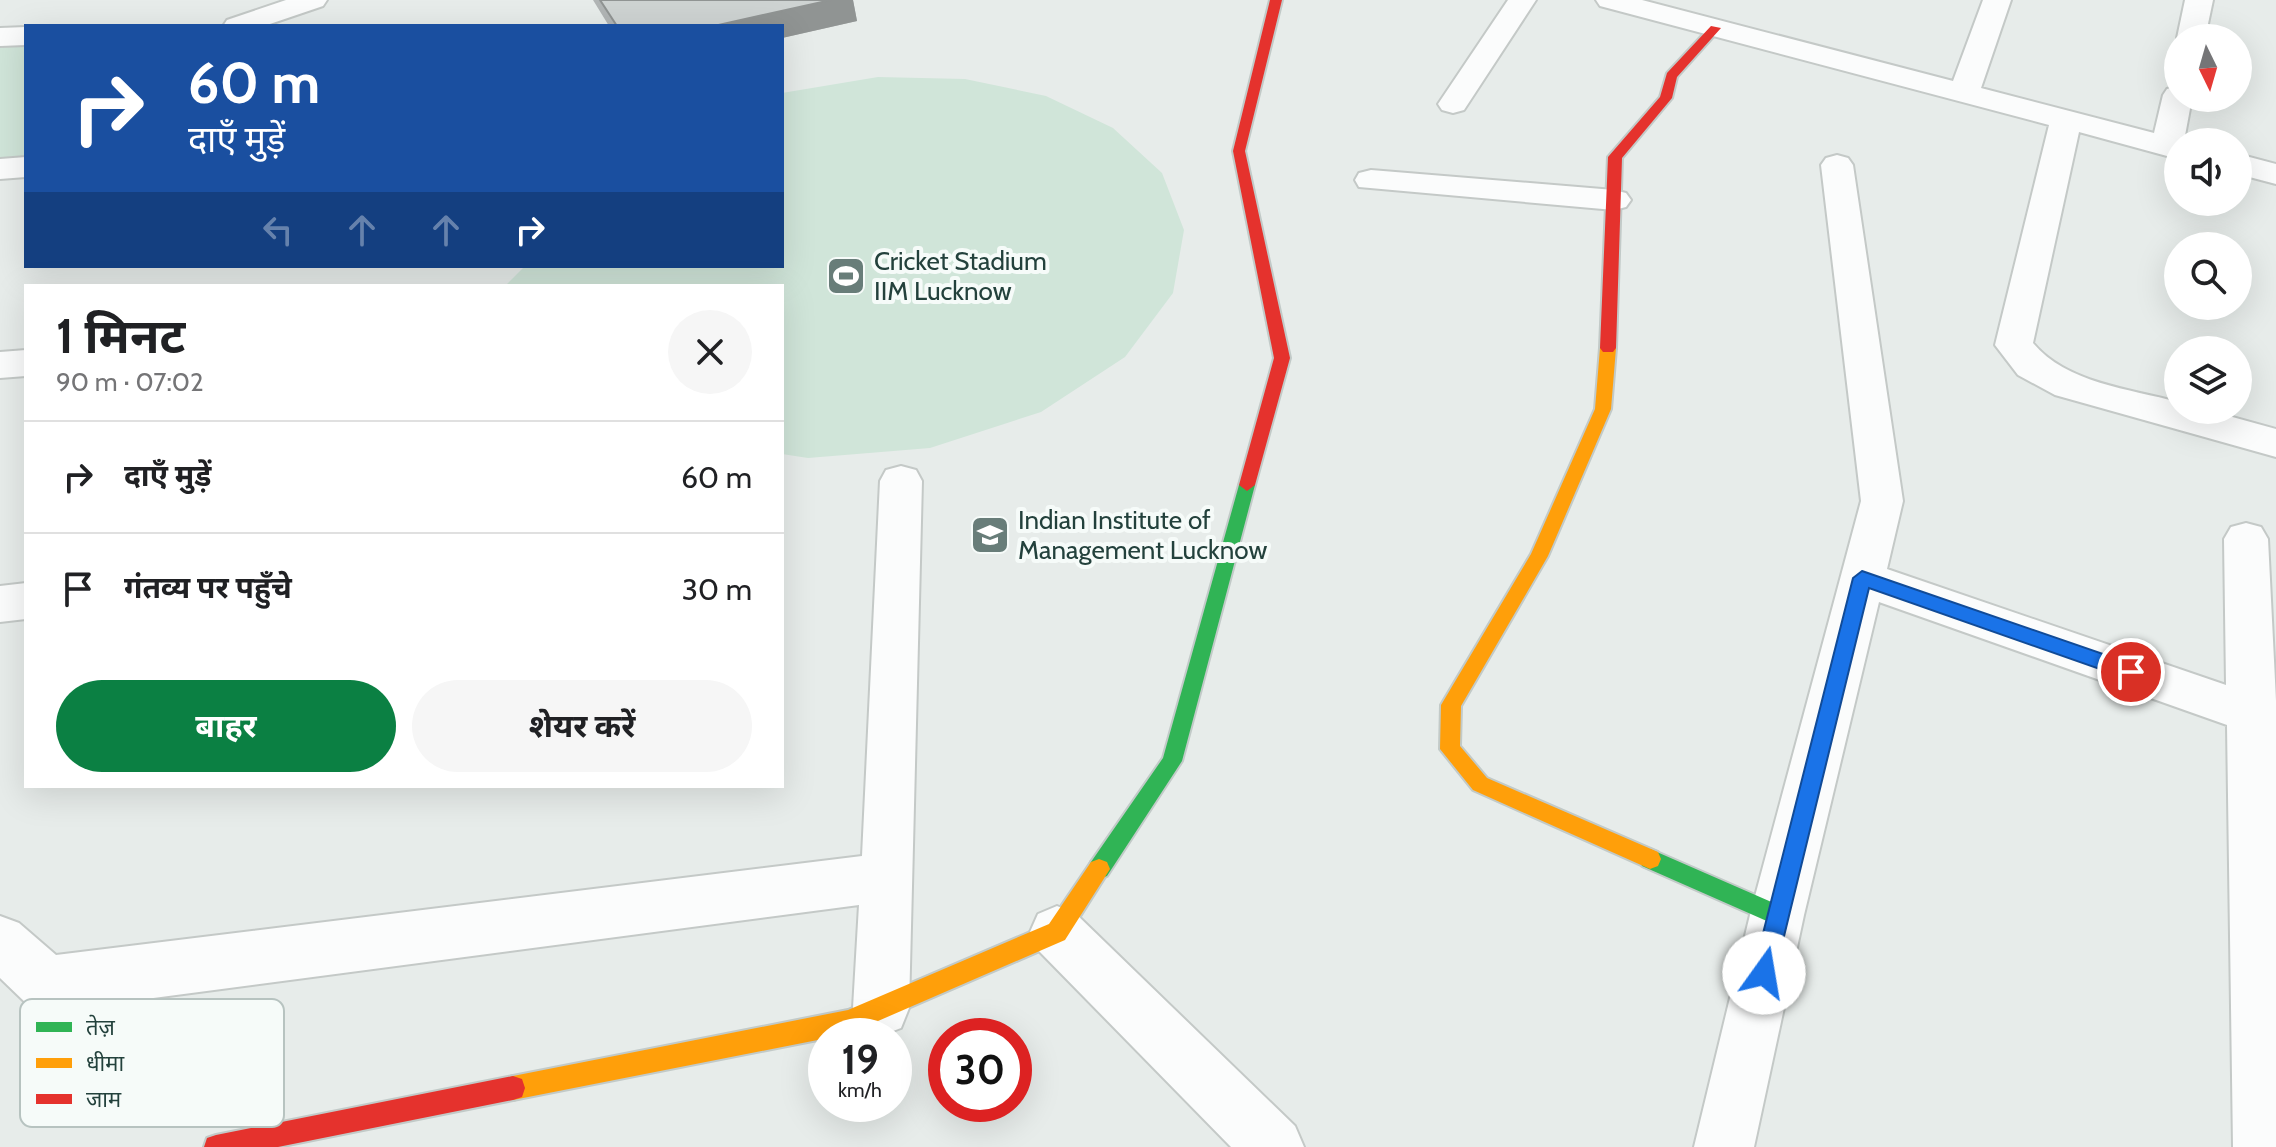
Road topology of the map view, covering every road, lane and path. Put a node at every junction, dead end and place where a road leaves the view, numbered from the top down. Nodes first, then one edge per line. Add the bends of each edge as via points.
1 (313, 0) edge
2 (1276, 0) edge
3 (1522, 0) edge
4 (1610, 0) edge
5 (1997, 0) edge
6 (2199, 0) edge
7 (243, 24) edge
8 (2194, 24) edge
9 (1715, 28) junction
10 (24, 36) edge
11 (0, 37) edge
12 (1964, 93) junction
13 (1453, 104) dead end
14 (2066, 119) junction
15 (2164, 145) edge
16 (1837, 165) dead end
17 (24, 167) edge
18 (2252, 168) edge
19 (0, 169) edge
20 (2276, 174) edge
21 (1371, 180) dead end
22 (1614, 200) junction
23 (24, 363) edge
24 (0, 365) edge
25 (2276, 443) edge
26 (901, 481) dead end
27 (2246, 539) dead end
28 (1862, 578) junction
29 (24, 601) edge
30 (0, 604) edge
31 (2263, 718) edge
32 (887, 877) junction
33 (1777, 915) junction
34 (1057, 932) junction
35 (0, 942) edge
36 (881, 1008) junction
37 (216, 1147) edge
38 (1274, 1147) edge
39 (1724, 1147) edge
40 (2263, 1147) edge

1 - 7 street
2 - 34 street via 1239,151 1282,358 1172,761
3 - 13 street
4 - 9 street
5 - 12 street
6 - 8 street
9 - 12 street
9 - 22 street via 1671,76 1666,98 1615,157
10 - 11 street
12 - 14 street
14 - 15 street
14 - 25 street via 2014,345 2031,366 2069,386
16 - 28 street via 1882,501
17 - 19 street
18 - 20 street
21 - 22 street
22 - 33 street via 1603,409 1539,556 1451,705 1450,749 1480,784
23 - 24 street
26 - 32 street
27 - 31 street
28 - 31 street
28 - 33 street
29 - 30 street
31 - 40 street
32 - 35 street via 47,984
32 - 36 street
33 - 39 street
34 - 36 street
34 - 38 street
36 - 37 street via 848,1022

